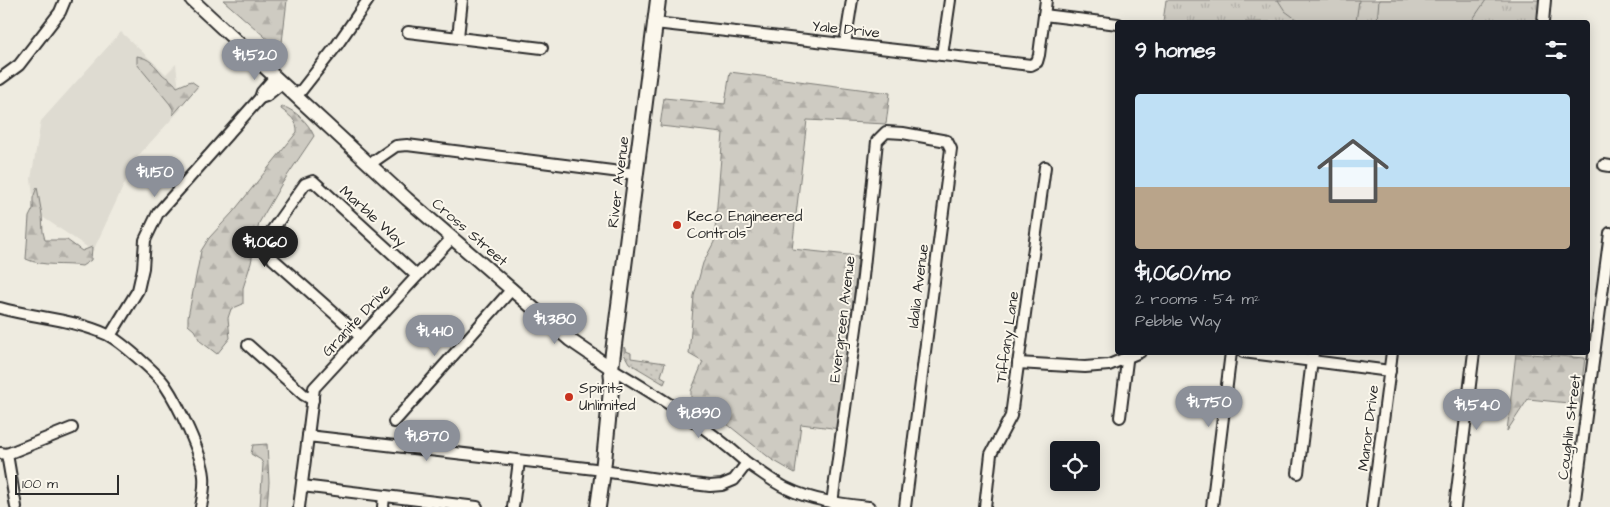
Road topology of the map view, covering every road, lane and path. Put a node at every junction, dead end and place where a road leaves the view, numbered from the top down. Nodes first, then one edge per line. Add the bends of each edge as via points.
1 (65, 0) edge
2 (192, 0) edge
3 (358, 0) edge
4 (368, 0) edge
5 (462, 0) edge
6 (658, 0) edge
7 (852, 0) edge
8 (950, 0) edge
9 (1046, 0) edge
10 (1545, 0) edge
11 (1044, 15) junction
12 (355, 19) junction
13 (1543, 20) edge
14 (655, 23) junction
15 (1115, 24) edge
16 (408, 32) dead end
17 (458, 37) junction
18 (845, 44) junction
19 (542, 48) dead end
20 (942, 55) junction
21 (0, 80) edge
22 (278, 80) junction
23 (297, 96) junction
24 (879, 139) joint
25 (370, 164) junction
26 (1045, 167) dead end
27 (636, 174) junction
28 (1610, 233) edge
29 (452, 238) junction
30 (417, 276) junction
31 (512, 289) junction
32 (0, 308) edge
33 (110, 336) junction
34 (360, 337) junction
35 (248, 345) dead end
36 (1128, 355) edge
37 (1232, 355) edge
38 (1284, 355) edge
39 (1392, 355) edge
40 (1474, 355) edge
41 (1312, 357) edge
42 (1018, 363) junction
43 (611, 368) junction
44 (1390, 371) junction
45 (313, 400) junction
46 (1120, 417) dead end
47 (394, 422) dead end
48 (72, 428) dead end
49 (308, 436) junction
50 (4, 454) edge
51 (519, 461) junction
52 (747, 463) junction
53 (599, 470) junction
54 (1298, 473) dead end
55 (302, 486) junction
56 (384, 496) junction
57 (832, 502) junction
58 (430, 504) edge
59 (16, 507) edge
60 (202, 507) edge
61 (299, 507) edge
62 (383, 507) edge
63 (477, 507) edge
64 (513, 507) edge
65 (591, 507) edge
66 (598, 507) edge
67 (869, 507) edge
68 (905, 507) edge
69 (985, 507) edge
70 (1212, 507) edge
71 (1372, 507) edge
72 (1454, 507) edge
73 (1574, 507) edge

1 - 21 street via 60,12 19,65
2 - 22 main road, Cross Street
3 - 12 street
4 - 12 street
5 - 17 street
6 - 14 highway, River Avenue
7 - 18 street
8 - 20 street
9 - 11 street
10 - 13 street
11 - 15 street
11 - 20 street, Yale Drive via 1039,55 1034,64
12 - 23 street
14 - 18 street, Yale Drive
14 - 27 highway, River Avenue
16 - 17 street
17 - 19 street
18 - 20 street, Yale Drive
22 - 23 main road, Cross Street
22 - 33 street via 262,92 158,213 145,240 138,290
23 - 25 main road, Cross Street
24 - 57 street, Evergreen Avenue
24 - 68 street, Idalia Avenue via 886,132 903,133 947,141 951,148
25 - 27 street via 396,146 406,145
25 - 29 main road, Cross Street
26 - 42 street, Tiffany Lane
27 - 43 highway, River Avenue
28 - 73 street, Coughlin Street
29 - 30 street, Granite Drive
29 - 31 main road, Cross Street
30 - 34 street, Granite Drive
30 - 34 street, Marble Way via 313,181 305,184 268,236 273,259
31 - 43 main road, Cross Street via 570,340
31 - 47 street
32 - 33 street via 80,324
33 - 60 street via 165,384 192,437 204,475
34 - 45 street, Granite Drive via 314,388
35 - 45 street
36 - 42 street via 1109,365 1085,367
36 - 46 street
37 - 70 street
38 - 41 street
39 - 44 street, Manor Drive
40 - 72 street
41 - 44 street
41 - 54 street
42 - 69 street, Tiffany Lane via 1011,416 992,454
43 - 52 street, Cross Street via 671,404
43 - 53 highway, River Avenue via 606,378
44 - 71 street, Manor Drive
45 - 49 street, Granite Drive
48 - 50 street
49 - 51 street
49 - 55 street, Granite Drive
50 - 59 street
51 - 53 street
51 - 64 street
52 - 53 street via 734,480 710,486
52 - 57 street, Cross Street via 784,488
53 - 65 highway, River Avenue
53 - 66 highway, River Avenue
55 - 56 street
55 - 61 street, Granite Drive
56 - 58 street
56 - 62 street
57 - 67 street, Cross Street
58 - 63 street

